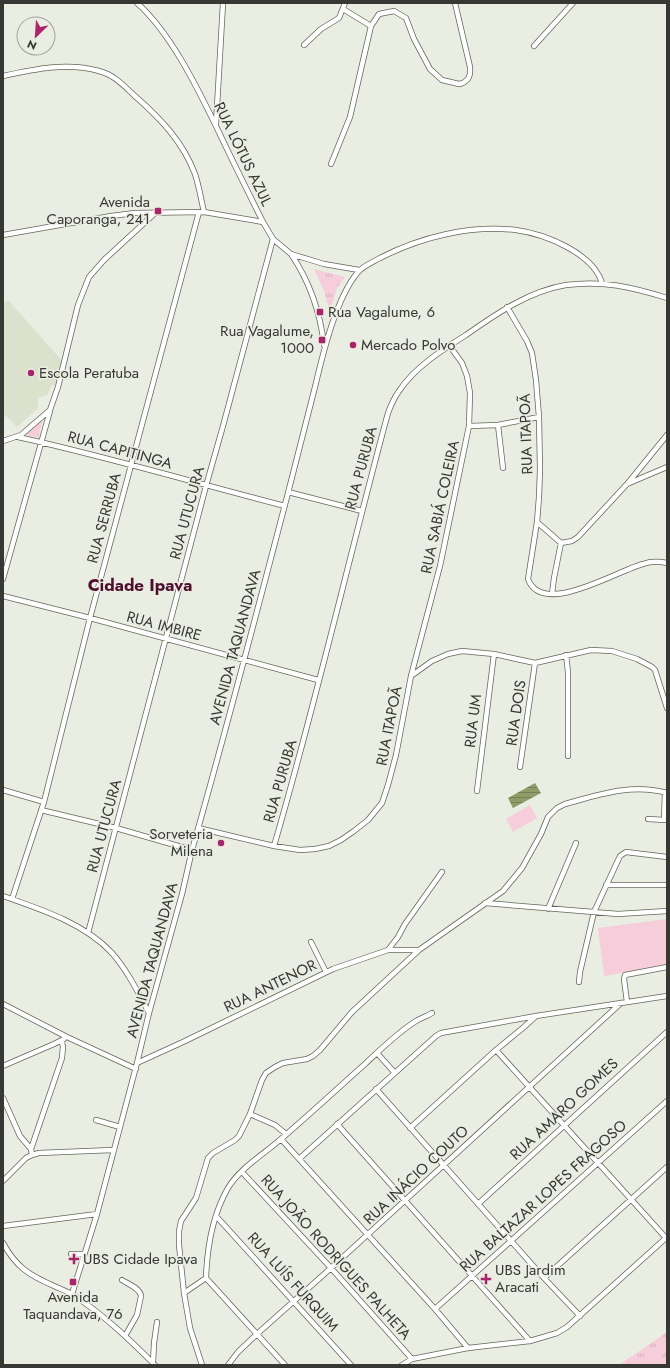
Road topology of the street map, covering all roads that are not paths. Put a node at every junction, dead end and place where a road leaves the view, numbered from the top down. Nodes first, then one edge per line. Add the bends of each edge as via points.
1 (137, 3) edge
2 (224, 3) edge
3 (345, 3) edge
4 (455, 3) edge
5 (574, 3) edge
6 (343, 9) junction
7 (372, 26) junction
8 (304, 45) dead end
9 (534, 46) dead end
10 (3, 76) edge
11 (216, 126) junction
12 (331, 164) dead end
13 (201, 212) junction
14 (155, 213) junction
15 (262, 222) junction
16 (3, 235) edge
17 (273, 239) junction
18 (291, 254) junction
19 (359, 270) junction
20 (602, 283) junction
21 (667, 298) edge
22 (508, 307) junction
23 (449, 346) junction
24 (324, 348) junction
25 (50, 410) junction
26 (539, 417) junction
27 (498, 425) junction
28 (470, 426) junction
29 (667, 435) edge
30 (18, 437) junction
31 (3, 441) edge
32 (41, 442) junction
33 (131, 465) junction
34 (667, 467) edge
35 (503, 468) dead end
36 (627, 484) junction
37 (206, 486) junction
38 (288, 492) junction
39 (285, 506) junction
40 (362, 511) junction
41 (537, 522) junction
42 (561, 543) junction
43 (667, 564) edge
44 (3, 578) edge
45 (552, 594) junction
46 (3, 596) edge
47 (90, 618) junction
48 (166, 640) junction
49 (494, 654) junction
50 (566, 655) junction
51 (244, 660) junction
52 (535, 663) junction
53 (411, 676) junction
54 (318, 680) junction
55 (667, 708) edge
56 (568, 756) dead end
57 (520, 766) dead end
58 (3, 790) edge
59 (476, 791) dead end
60 (666, 793) edge
61 (44, 802) junction
62 (41, 810) junction
63 (648, 819) dead end
64 (666, 820) edge
65 (116, 828) junction
66 (198, 828) junction
67 (576, 843) dead end
68 (274, 846) junction
69 (192, 850) junction
70 (667, 857) edge
71 (442, 872) dead end
72 (667, 884) edge
73 (606, 885) junction
74 (3, 896) edge
75 (12, 899) junction
76 (485, 903) junction
77 (548, 909) junction
78 (667, 911) edge
79 (594, 912) junction
80 (88, 932) junction
81 (311, 942) dead end
82 (388, 950) junction
83 (419, 950) junction
84 (667, 968) edge
85 (326, 972) junction
86 (579, 982) dead end
87 (667, 996) edge
88 (627, 1002) junction
89 (621, 1003) junction
90 (3, 1004) edge
91 (149, 1013) junction
92 (432, 1013) dead end
93 (536, 1016) junction
94 (667, 1032) edge
95 (66, 1037) junction
96 (61, 1041) junction
97 (496, 1050) junction
98 (377, 1053) junction
99 (138, 1063) junction
100 (3, 1066) edge
101 (136, 1069) junction
102 (394, 1072) junction
103 (530, 1086) junction
104 (376, 1089) junction
105 (3, 1098) edge
106 (667, 1101) edge
107 (250, 1114) junction
108 (96, 1120) dead end
109 (337, 1124) junction
110 (565, 1125) junction
111 (120, 1127) junction
112 (410, 1128) junction
113 (286, 1134) junction
114 (281, 1139) junction
115 (31, 1148) junction
116 (113, 1150) junction
117 (32, 1155) junction
118 (299, 1158) junction
119 (598, 1162) junction
120 (444, 1165) junction
121 (667, 1167) edge
122 (242, 1172) junction
123 (3, 1181) edge
124 (632, 1199) junction
125 (405, 1200) junction
126 (478, 1204) junction
127 (97, 1214) junction
128 (216, 1216) junction
129 (3, 1226) edge
130 (368, 1235) junction
131 (667, 1237) edge
132 (512, 1241) junction
133 (3, 1243) edge
134 (71, 1254) dead end
135 (84, 1254) junction
136 (331, 1268) junction
137 (472, 1275) junction
138 (206, 1278) junction
139 (544, 1278) junction
140 (122, 1280) dead end
141 (184, 1293) junction
142 (72, 1294) junction
143 (294, 1302) junction
144 (435, 1309) junction
145 (580, 1316) junction
146 (157, 1322) dead end
147 (257, 1334) junction
148 (125, 1336) junction
149 (530, 1341) junction
150 (468, 1348) junction
151 (412, 1359) junction
152 (154, 1364) edge
153 (202, 1365) edge
154 (228, 1365) edge
155 (285, 1365) edge
156 (351, 1365) edge
157 (402, 1365) edge

1 - 11 street, RUA LÓTUS AZUL via 157,24 174,49
2 - 11 street
3 - 6 street
4 - 7 street via 470,67 468,79 463,83 442,80 430,69 406,18 394,11 379,14
5 - 9 street
6 - 7 street
6 - 8 street via 339,18 321,29
7 - 12 street via 350,117
10 - 13 street via 52,67 72,67 113,77 157,116 177,139 195,174
11 - 15 street, RUA LÓTUS AZUL
13 - 14 street
13 - 15 street
13 - 33 street, RUA SERRUBA
14 - 16 street via 111,216
14 - 25 street via 89,277 78,305 58,388
15 - 17 street, RUA LÓTUS AZUL
17 - 18 street, RUA LÓTUS AZUL
17 - 37 street, RUA UTUCURA
18 - 19 street, RUA LÓTUS AZUL via 324,264
18 - 24 street via 303,271 317,307
19 - 20 street via 397,249 426,238 469,230 510,230 529,232 558,242 594,268
19 - 24 street, AVENIDA TAQUANDAVA via 343,298
20 - 21 street, RUA PURUBA via 636,288
20 - 22 street, RUA PURUBA via 576,284 551,289
22 - 23 street, RUA PURUBA
22 - 26 street, RUA ITAPOÃ via 532,354
23 - 28 street, RUA SABIÁ COLEIRA via 462,363 467,376
23 - 40 street, RUA PURUBA via 416,371 393,400
24 - 38 street, AVENIDA TAQUANDAVA
25 - 30 street
25 - 32 street
26 - 27 street
26 - 41 street, RUA ITAPOÃ via 540,470
27 - 28 street
27 - 35 street
28 - 53 street, RUA SABIÁ COLEIRA via 440,566
29 - 36 street
30 - 31 street
30 - 32 street, RUA CAPITINGA
32 - 33 street, RUA CAPITINGA
32 - 44 street
33 - 37 street, RUA CAPITINGA
33 - 47 street, RUA SERRUBA
34 - 36 street
36 - 42 street via 578,537
37 - 39 street, RUA CAPITINGA
37 - 48 street, RUA UTUCURA
38 - 39 street, AVENIDA TAQUANDAVA
38 - 40 street
39 - 51 street, AVENIDA TAQUANDAVA
40 - 54 street, RUA PURUBA
41 - 42 street
41 - 45 street, RUA ITAPOÃ via 528,579 530,586 536,591
42 - 45 street
43 - 45 street via 657,561 642,564 586,587
46 - 47 street, RUA IMBIRE
47 - 48 street, RUA IMBIRE
47 - 61 street, RUA SERRUBA
48 - 51 street, RUA IMBIRE
48 - 65 street, RUA UTUCURA
49 - 52 street, RUA ITAPOÃ
49 - 53 street, RUA ITAPOÃ via 462,651 448,654 432,661
49 - 59 street, RUA UM
50 - 52 street, RUA ITAPOÃ
50 - 55 street, RUA ITAPOÃ via 591,650 612,651 652,667
50 - 56 street
51 - 54 street, RUA IMBIRE
51 - 66 street, AVENIDA TAQUANDAVA
52 - 57 street, RUA DOIS
53 - 68 street, RUA ITAPOÃ via 396,755 382,803 354,832 329,846 300,850
54 - 68 street, RUA PURUBA
58 - 61 street
60 - 64 street
60 - 76 street via 642,789 621,790 557,808 548,817 522,868 503,891
61 - 62 street, RUA SERRUBA
62 - 65 street
62 - 75 street, RUA SERRUBA
63 - 64 street
65 - 69 street
65 - 80 street, RUA UTUCURA
66 - 68 street, RUA ITAPOÃ
66 - 69 street, AVENIDA TAQUANDAVA
67 - 77 street
69 - 91 street, AVENIDA TAQUANDAVA
70 - 73 street via 623,853
71 - 82 street
72 - 73 street
73 - 79 street
74 - 75 street
75 - 80 street
76 - 77 street
76 - 83 street
77 - 79 street
78 - 79 street via 628,914
79 - 86 street
80 - 91 street via 111,952 123,967
81 - 85 street
82 - 83 street, RUA ANTENOR
82 - 85 street, RUA ANTENOR
83 - 107 street via 352,1012 320,1050 307,1059 283,1063 266,1073
84 - 88 street via 625,975
85 - 99 street, RUA ANTENOR
87 - 88 street
88 - 89 street
89 - 93 street
89 - 103 street, RUA INÁCIO COUTO
90 - 95 street
91 - 99 street, AVENIDA TAQUANDAVA
92 - 98 street via 417,1020
93 - 97 street
93 - 102 street via 441,1033
94 - 110 street, RUA AMARO GOMES
95 - 96 street
95 - 101 street
96 - 100 street
96 - 115 street via 64,1046 62,1058
97 - 103 street
97 - 112 street
98 - 102 street
98 - 113 street
99 - 101 street, AVENIDA TAQUANDAVA
101 - 111 street, AVENIDA TAQUANDAVA
102 - 104 street
103 - 110 street
103 - 120 street, RUA INÁCIO COUTO
104 - 109 street
104 - 112 street
105 - 115 street via 20,1136
106 - 119 street, RUA BALTAZAR LOPES FRAGOSO
107 - 113 street via 275,1125
107 - 141 street via 239,1136 208,1158 196,1198 181,1221 179,1245
108 - 111 street
109 - 118 street
109 - 125 street
110 - 119 street
110 - 126 street, RUA AMARO GOMES
111 - 116 street, AVENIDA TAQUANDAVA
112 - 120 street
113 - 114 street
114 - 118 street
114 - 122 street
115 - 117 street
116 - 117 street
116 - 127 street, AVENIDA TAQUANDAVA
117 - 123 street
118 - 130 street
119 - 124 street
119 - 132 street, RUA BALTAZAR LOPES FRAGOSO
120 - 125 street, RUA INÁCIO COUTO
120 - 126 street
121 - 124 street
122 - 128 street via 229,1187
122 - 136 street, RUA JOÃO RODRIGUES PALHETA
124 - 131 street
124 - 139 street
125 - 130 street, RUA INÁCIO COUTO
125 - 137 street
126 - 132 street
127 - 129 street
127 - 135 street, AVENIDA TAQUANDAVA
128 - 138 street
128 - 143 street, RUA LUÍS FURQUIM
130 - 136 street, RUA INÁCIO COUTO
130 - 144 street
131 - 145 street
132 - 137 street, RUA BALTAZAR LOPES FRAGOSO
132 - 139 street
133 - 142 street via 13,1260 24,1270
134 - 135 street
135 - 142 street, AVENIDA TAQUANDAVA
136 - 143 street, RUA INÁCIO COUTO
136 - 151 street, RUA JOÃO RODRIGUES PALHETA
137 - 144 street, RUA BALTAZAR LOPES FRAGOSO
137 - 149 street
138 - 141 street
138 - 147 street
139 - 145 street
140 - 148 street via 141,1293 137,1315
141 - 153 street via 190,1328
142 - 148 street
143 - 147 street, RUA INÁCIO COUTO
143 - 156 street, RUA LUÍS FURQUIM
144 - 150 street
145 - 149 street via 562,1330
146 - 152 street
147 - 154 street, RUA INÁCIO COUTO
147 - 155 street
148 - 152 street
149 - 150 street
150 - 151 street
151 - 157 street

